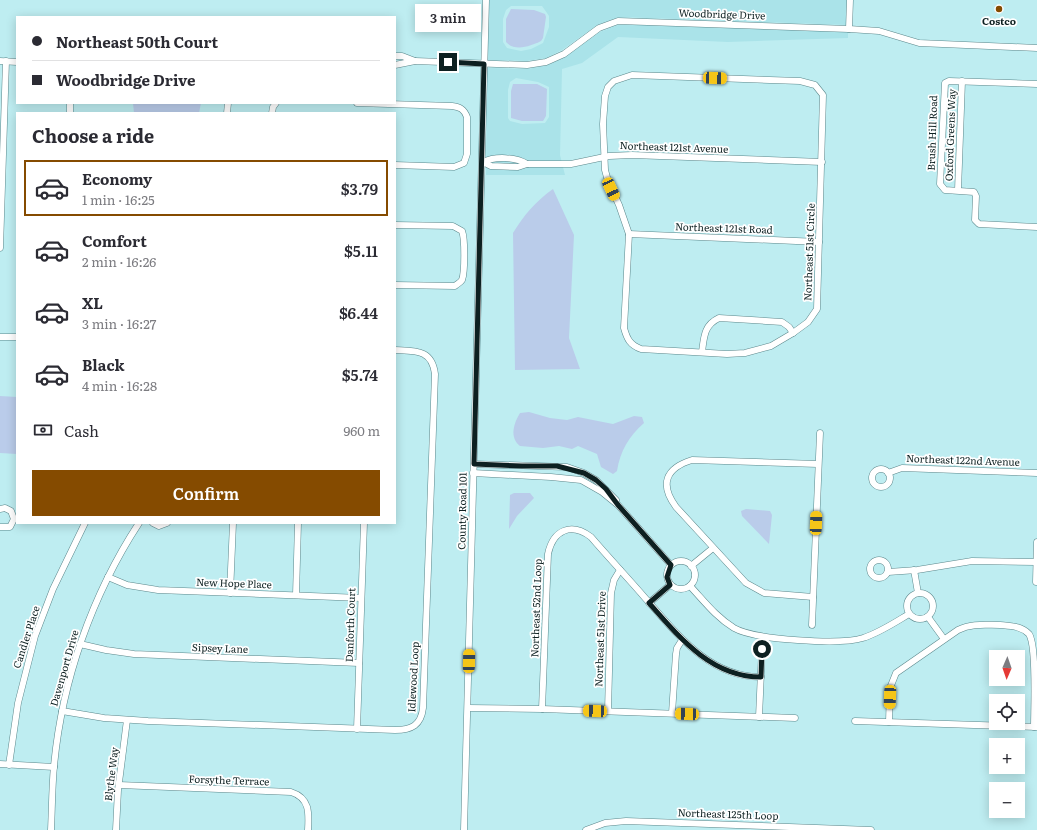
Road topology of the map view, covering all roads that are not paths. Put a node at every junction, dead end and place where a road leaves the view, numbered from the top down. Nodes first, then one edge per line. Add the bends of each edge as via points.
1 (486, 0) edge
2 (850, 0) edge
3 (849, 29) junction
4 (1037, 48) edge
5 (396, 56) edge
6 (3, 61) edge
7 (416, 61) junction
8 (16, 62) edge
9 (396, 64) edge
10 (484, 64) junction
11 (962, 81) junction
12 (1037, 84) edge
13 (389, 104) edge
14 (603, 157) junction
15 (483, 162) junction
16 (822, 162) junction
17 (396, 165) edge
18 (958, 190) junction
19 (396, 225) edge
20 (1037, 227) edge
21 (629, 234) junction
22 (819, 242) junction
23 (0, 248) edge
24 (396, 285) edge
25 (793, 333) junction
26 (0, 337) edge
27 (16, 338) edge
28 (396, 350) edge
29 (702, 352) junction
30 (820, 433) dead end
31 (474, 464) junction
32 (818, 464) junction
33 (888, 473) dead end
34 (1037, 473) edge
35 (473, 474) junction
36 (618, 505) junction
37 (0, 510) edge
38 (85, 524) edge
39 (138, 524) edge
40 (155, 524) edge
41 (164, 524) edge
42 (233, 524) edge
43 (298, 524) edge
44 (364, 524) edge
45 (0, 528) edge
46 (1037, 542) edge
47 (713, 548) junction
48 (1036, 562) edge
49 (671, 565) junction
50 (691, 566) junction
51 (620, 570) junction
52 (914, 570) junction
53 (888, 572) dead end
54 (108, 577) junction
55 (1036, 582) dead end
56 (670, 585) junction
57 (690, 586) junction
58 (230, 593) junction
59 (918, 593) junction
60 (296, 595) junction
61 (813, 597) junction
62 (361, 598) junction
63 (649, 603) junction
64 (909, 614) junction
65 (928, 617) junction
66 (812, 625) dead end
67 (944, 639) junction
68 (682, 640) junction
69 (80, 644) junction
70 (762, 649) dead end
71 (359, 663) junction
72 (761, 677) junction
73 (468, 708) junction
74 (542, 709) junction
75 (62, 710) junction
76 (608, 711) junction
77 (672, 714) junction
78 (759, 717) junction
79 (795, 718) dead end
80 (127, 720) junction
81 (855, 721) dead end
82 (889, 722) junction
83 (1035, 727) edge
84 (357, 729) junction
85 (0, 764) edge
86 (9, 765) junction
87 (54, 767) junction
88 (119, 785) junction
89 (768, 828) edge
90 (51, 830) edge
91 (116, 830) edge
92 (308, 830) edge
93 (464, 830) edge
94 (586, 830) edge
95 (871, 830) edge

1 - 10 street, County Road 101
2 - 3 street
3 - 4 street, Woodbridge Drive via 878,31 919,43
3 - 10 street, Woodbridge Drive via 618,21 599,28 564,54 546,62 527,65
5 - 7 street, Woodbridge Drive
6 - 8 street
6 - 23 street
7 - 9 street, Woodbridge Drive
7 - 10 street, Woodbridge Drive
10 - 15 street, County Road 101
11 - 12 street, Brush Hill Road
11 - 18 street, Oxford Greens Way
11 - 18 street, Brush Hill Road via 948,81 944,87 940,184 944,189
13 - 17 street via 452,106 466,112 468,117 467,154 464,163 454,167
14 - 15 street, Northeast 121st Avenue via 571,164 527,164 520,160 490,158
14 - 16 street, Northeast 121st Avenue via 632,155
14 - 16 street, Northeast 51st Circle via 603,124 608,87 614,81 632,74 793,81 815,85 823,95 824,102
14 - 21 street, Northeast 51st Circle via 608,181
15 - 31 street, County Road 101
16 - 22 street, Northeast 51st Circle
18 - 20 street via 972,191 975,194 975,220 979,224
19 - 24 street via 453,226 462,231 464,239 462,276 455,286
21 - 22 street, Northeast 121st Road
21 - 29 street, Northeast 51st Circle via 624,328 628,341 641,349
22 - 25 street, Northeast 51st Circle via 817,309 808,322
25 - 29 street, Northeast 51st Circle via 771,346 745,353
25 - 29 street via 782,322 719,318 706,328
26 - 27 street
28 - 84 street, Idlewood Loop via 423,354 432,361 435,374 423,708 417,724 406,730
30 - 32 street
31 - 35 street, County Road 101
31 - 36 street via 567,467 596,480
32 - 47 street via 692,460 678,464 670,472 667,483 669,497
32 - 61 street
33 - 34 street, Northeast 122nd Avenue via 902,468
35 - 36 street via 581,480
35 - 73 street, County Road 101
36 - 49 street
37 - 45 street via 8,509 14,516 14,522 10,527
38 - 86 street, Candler Place via 53,589 35,636 18,703
39 - 54 street, Davenport Drive
40 - 41 street
42 - 58 street
43 - 60 street
44 - 62 street, Danforth Court
46 - 48 street
47 - 50 street
47 - 61 street via 746,583 764,593
48 - 52 street via 972,561
48 - 55 street
49 - 50 street via 684,561
49 - 56 street via 667,577
50 - 57 street via 694,569 694,578
51 - 63 street, Northeast 52nd Loop
51 - 74 street, Northeast 52nd Loop via 585,532 569,529 562,531 552,540 548,554
51 - 76 street, Northeast 51st Drive via 614,580 612,593
52 - 53 street
52 - 59 street
54 - 58 street, New Hope Place via 140,588
54 - 69 street, Davenport Drive
56 - 57 street via 678,589
56 - 63 street
57 - 64 street via 712,611 735,628 752,635 773,638 848,641 863,638
58 - 60 street, New Hope Place
59 - 64 street via 911,596 907,603
59 - 65 street via 926,594 933,603
60 - 62 street, New Hope Place
61 - 66 street
62 - 71 street, Danforth Court
63 - 68 street, Northeast 52nd Loop
64 - 65 street via 916,619
65 - 67 street
67 - 82 street via 896,673 890,688
67 - 83 street via 969,625 1012,626 1021,628 1029,634 1035,643 1036,657
68 - 72 street, Northeast 52nd Loop via 719,667 746,676
68 - 77 street via 676,654
69 - 71 street, Sipsey Lane via 140,655
69 - 75 street, Davenport Drive
70 - 72 street
71 - 84 street, Danforth Court
72 - 78 street
73 - 74 street
73 - 93 street, County Road 101
74 - 76 street
75 - 80 street, Idlewood Loop
75 - 87 street, Davenport Drive
76 - 77 street
77 - 78 street
78 - 79 street
80 - 84 street, Idlewood Loop
80 - 88 street, Blythe Way
81 - 82 street
82 - 83 street
85 - 86 street
86 - 87 street
87 - 90 street, Davenport Drive
88 - 91 street, Blythe Way
88 - 92 street, Forsythe Terrace via 291,792 305,801
89 - 94 street, Northeast 125th Loop via 626,821 605,823
89 - 95 street, Northeast 125th Loop

